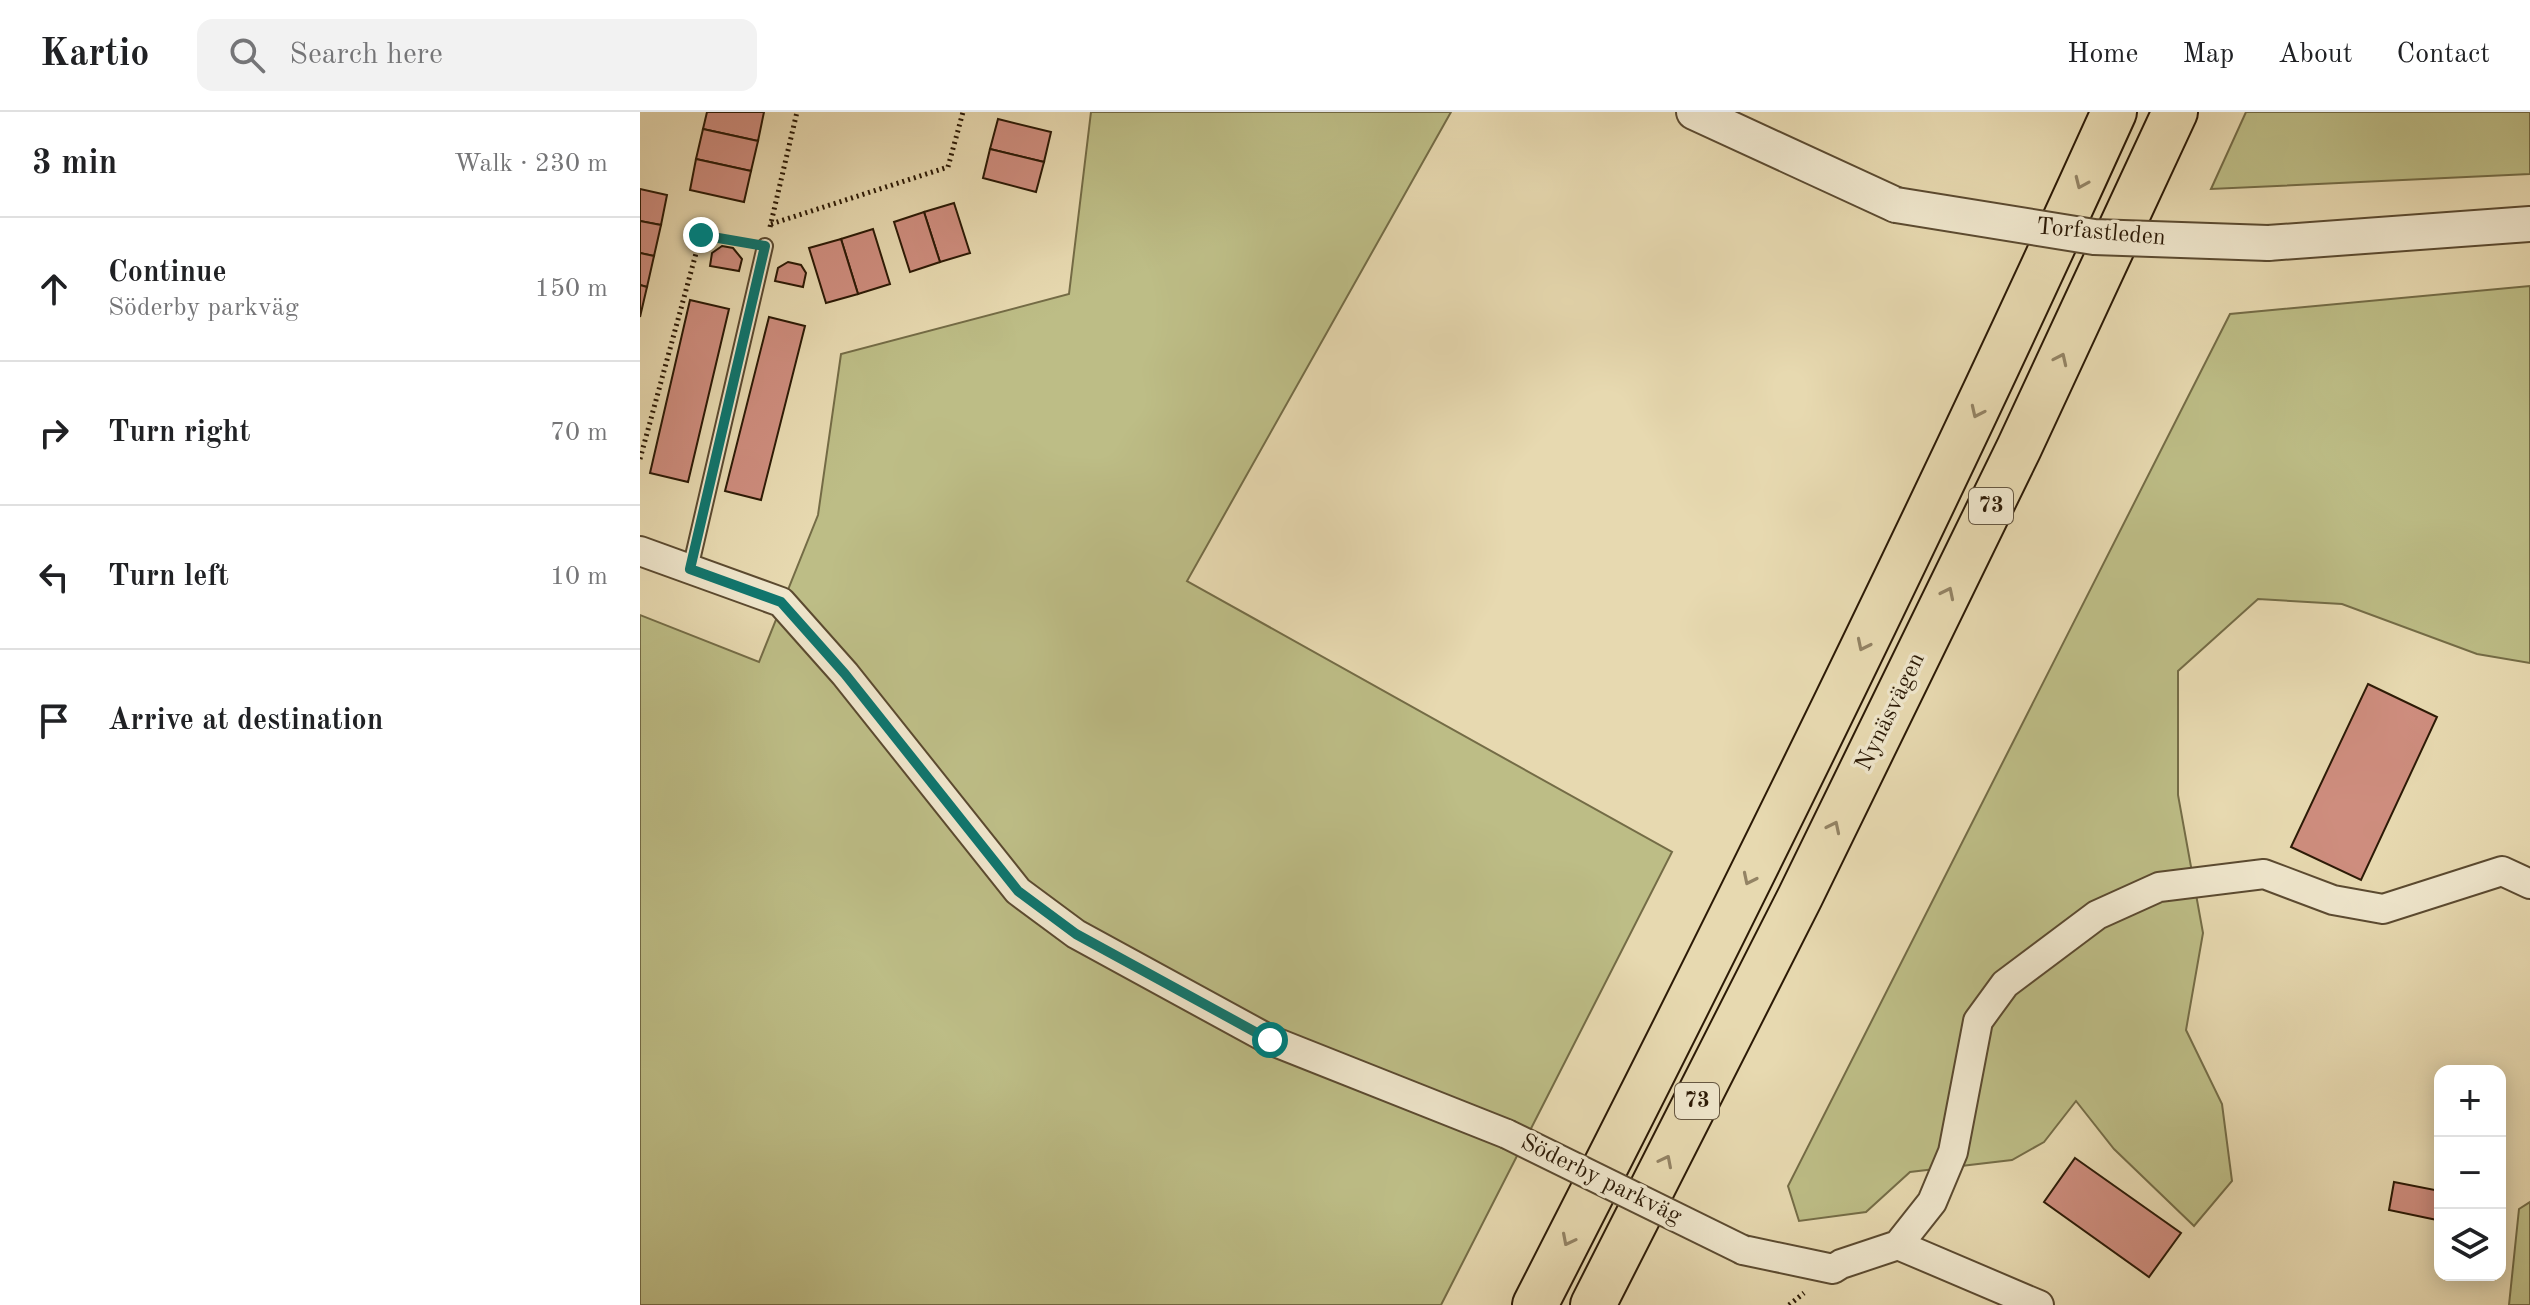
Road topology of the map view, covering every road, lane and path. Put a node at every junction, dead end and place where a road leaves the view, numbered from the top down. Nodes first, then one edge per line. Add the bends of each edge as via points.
1 (797, 112) edge
2 (963, 112) edge
3 (1694, 112) edge
4 (2114, 112) edge
5 (2175, 112) edge
6 (770, 224) junction
7 (2530, 224) edge
8 (765, 246) junction
9 (640, 459) edge
10 (640, 551) edge
11 (690, 569) junction
12 (2530, 884) edge
13 (1898, 1245) junction
14 (1535, 1305) edge
15 (1593, 1305) edge
16 (2039, 1305) edge

1 - 6 path
2 - 6 path via 948,167
3 - 7 street, Torfastleden, bridge via 1896,205 2094,237 2268,243
4 -> 14 highway, 73 via 1976,413
15 -> 5 highway, Nynäsvägen / 73 via 1800,897 2019,448
6 - 8 path
8 - 9 path via 701,235
8 - 11 lane
10 - 11 street, Söderby parkväg
11 - 13 street, Söderby parkväg, bridge via 781,602 1018,891 1076,934 1270,1040 1507,1134 1743,1250 1833,1269
12 - 13 street via 2502,871 2383,909 2333,900 2264,874 2159,887 2097,915 2005,984 1978,1021 1953,1152 1932,1202
13 - 16 street

